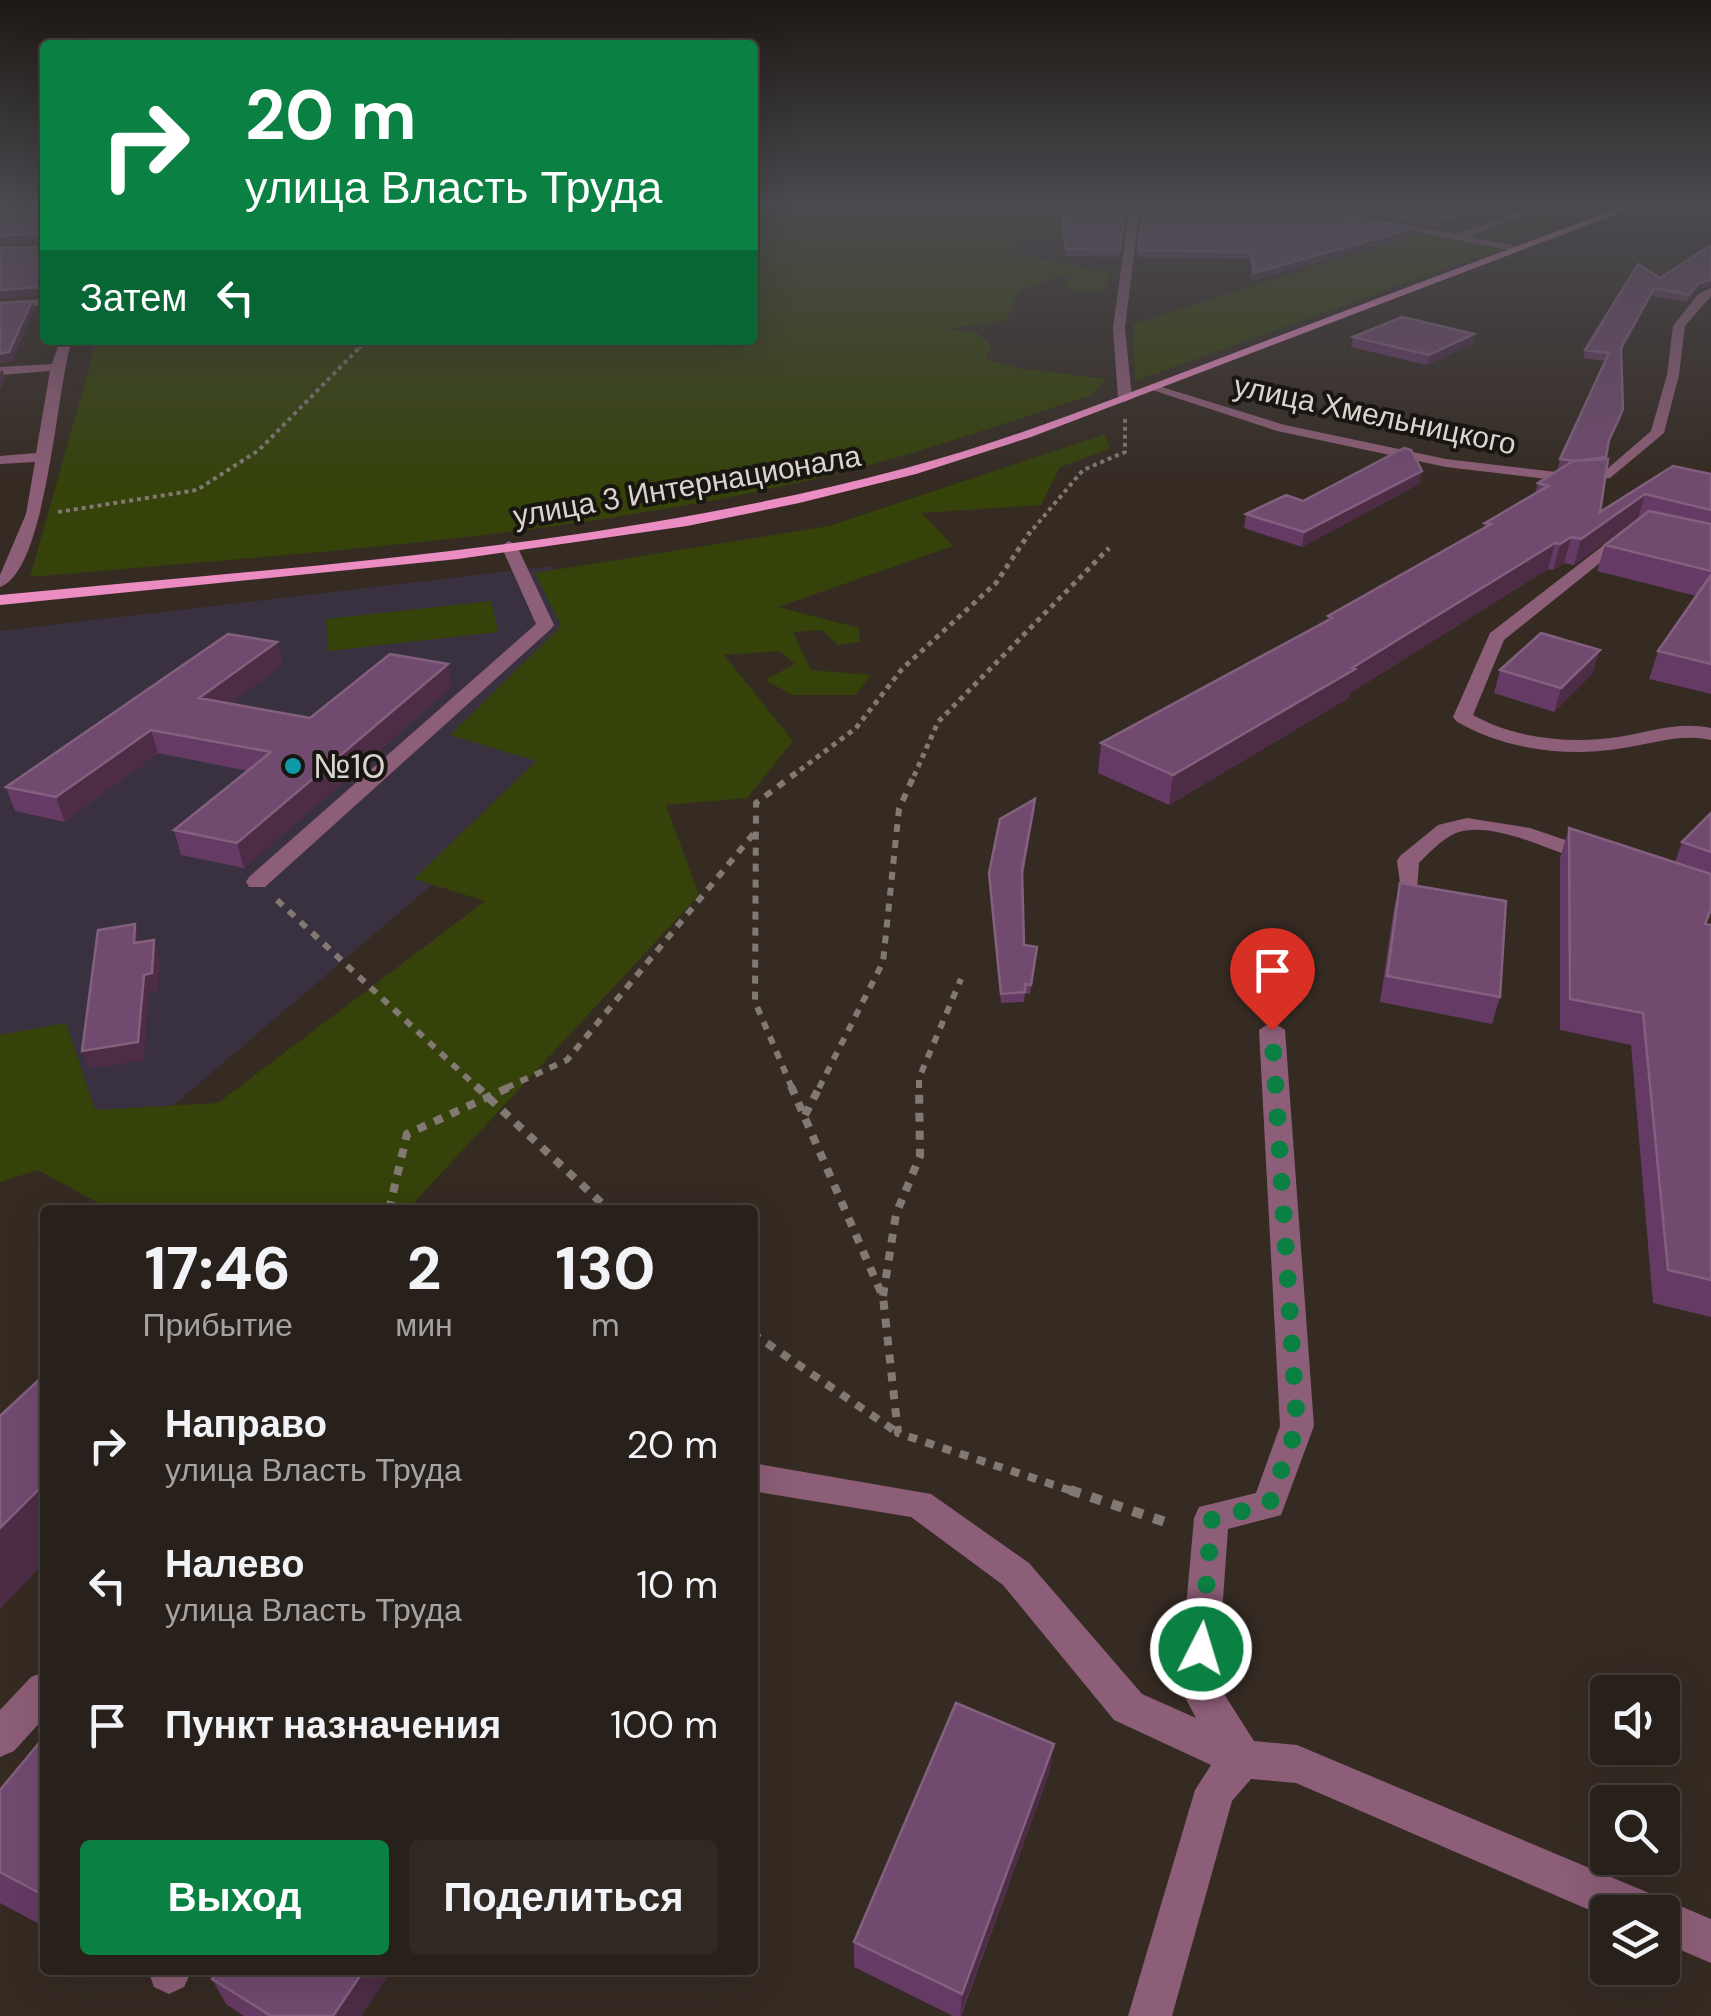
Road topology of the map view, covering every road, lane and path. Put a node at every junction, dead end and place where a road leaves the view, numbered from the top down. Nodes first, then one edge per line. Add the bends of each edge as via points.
1 (1123, 298) edge
2 (1389, 298) edge
3 (1700, 298) edge
4 (40, 302) edge
5 (0, 305) edge
6 (64, 345) edge
7 (361, 345) edge
8 (56, 367) junction
9 (0, 372) edge
10 (1152, 388) junction
11 (1125, 398) junction
12 (41, 457) junction
13 (0, 460) edge
14 (34, 514) junction
15 (1636, 527) edge
16 (509, 546) junction
17 (1108, 548) dead end
18 (0, 582) edge
19 (0, 600) edge
20 (1711, 734) edge
21 (756, 831) junction
22 (1623, 867) edge
23 (258, 882) joint
24 (1409, 884) edge
25 (961, 979) dead end
26 (1272, 1030) dead end
27 (486, 1098) junction
28 (804, 1116) junction
29 (390, 1205) edge
30 (604, 1205) edge
31 (883, 1297) junction
32 (758, 1337) edge
33 (898, 1434) junction
34 (758, 1477) edge
35 (1210, 1537) junction
36 (40, 1695) edge
37 (0, 1738) edge
38 (1243, 1759) junction
39 (1604, 1895) edge
40 (1680, 1928) edge
41 (1711, 1941) edge
42 (1150, 2016) edge

1 - 11 street
2 - 10 main road, улица 3 Интернационала
3 - 10 street, улица Хмельницкого via 1679,326 1657,432 1610,474 1573,478 1446,463 1282,428
4 - 5 street
6 - 8 street
7 - 14 path via 259,450 197,490
8 - 9 street
8 - 12 street
10 - 11 main road, улица 3 Интернационала
11 - 16 main road, улица 3 Интернационала via 911,471 798,499
11 - 21 path via 1125,452 1083,470 996,583 902,669 856,728 756,803
12 - 13 street
12 - 14 street
14 - 18 street via 9,576
15 - 20 street via 1496,637 1462,717 1490,734 1539,741 1615,744 1692,728
16 - 19 main road, улица 3 Интернационала
16 - 23 street via 545,625
17 - 28 path via 938,722 899,809 883,962
21 - 27 path via 567,1060
21 - 28 path via 755,1002
22 - 24 street via 1535,837 1455,826 1408,862
23 - 27 path
25 - 31 path via 919,1078 920,1156 896,1214
26 - 35 street via 1297,1426 1269,1505 1212,1518
27 - 29 path via 407,1134
27 - 30 path
28 - 31 path
31 - 33 path
32 - 33 path
33 - 35 path
34 - 38 street via 919,1504 1016,1574 1128,1707
35 - 38 street via 1198,1686
36 - 37 street
38 - 39 street via 1297,1764
38 - 42 street via 1216,1790
40 - 41 street

